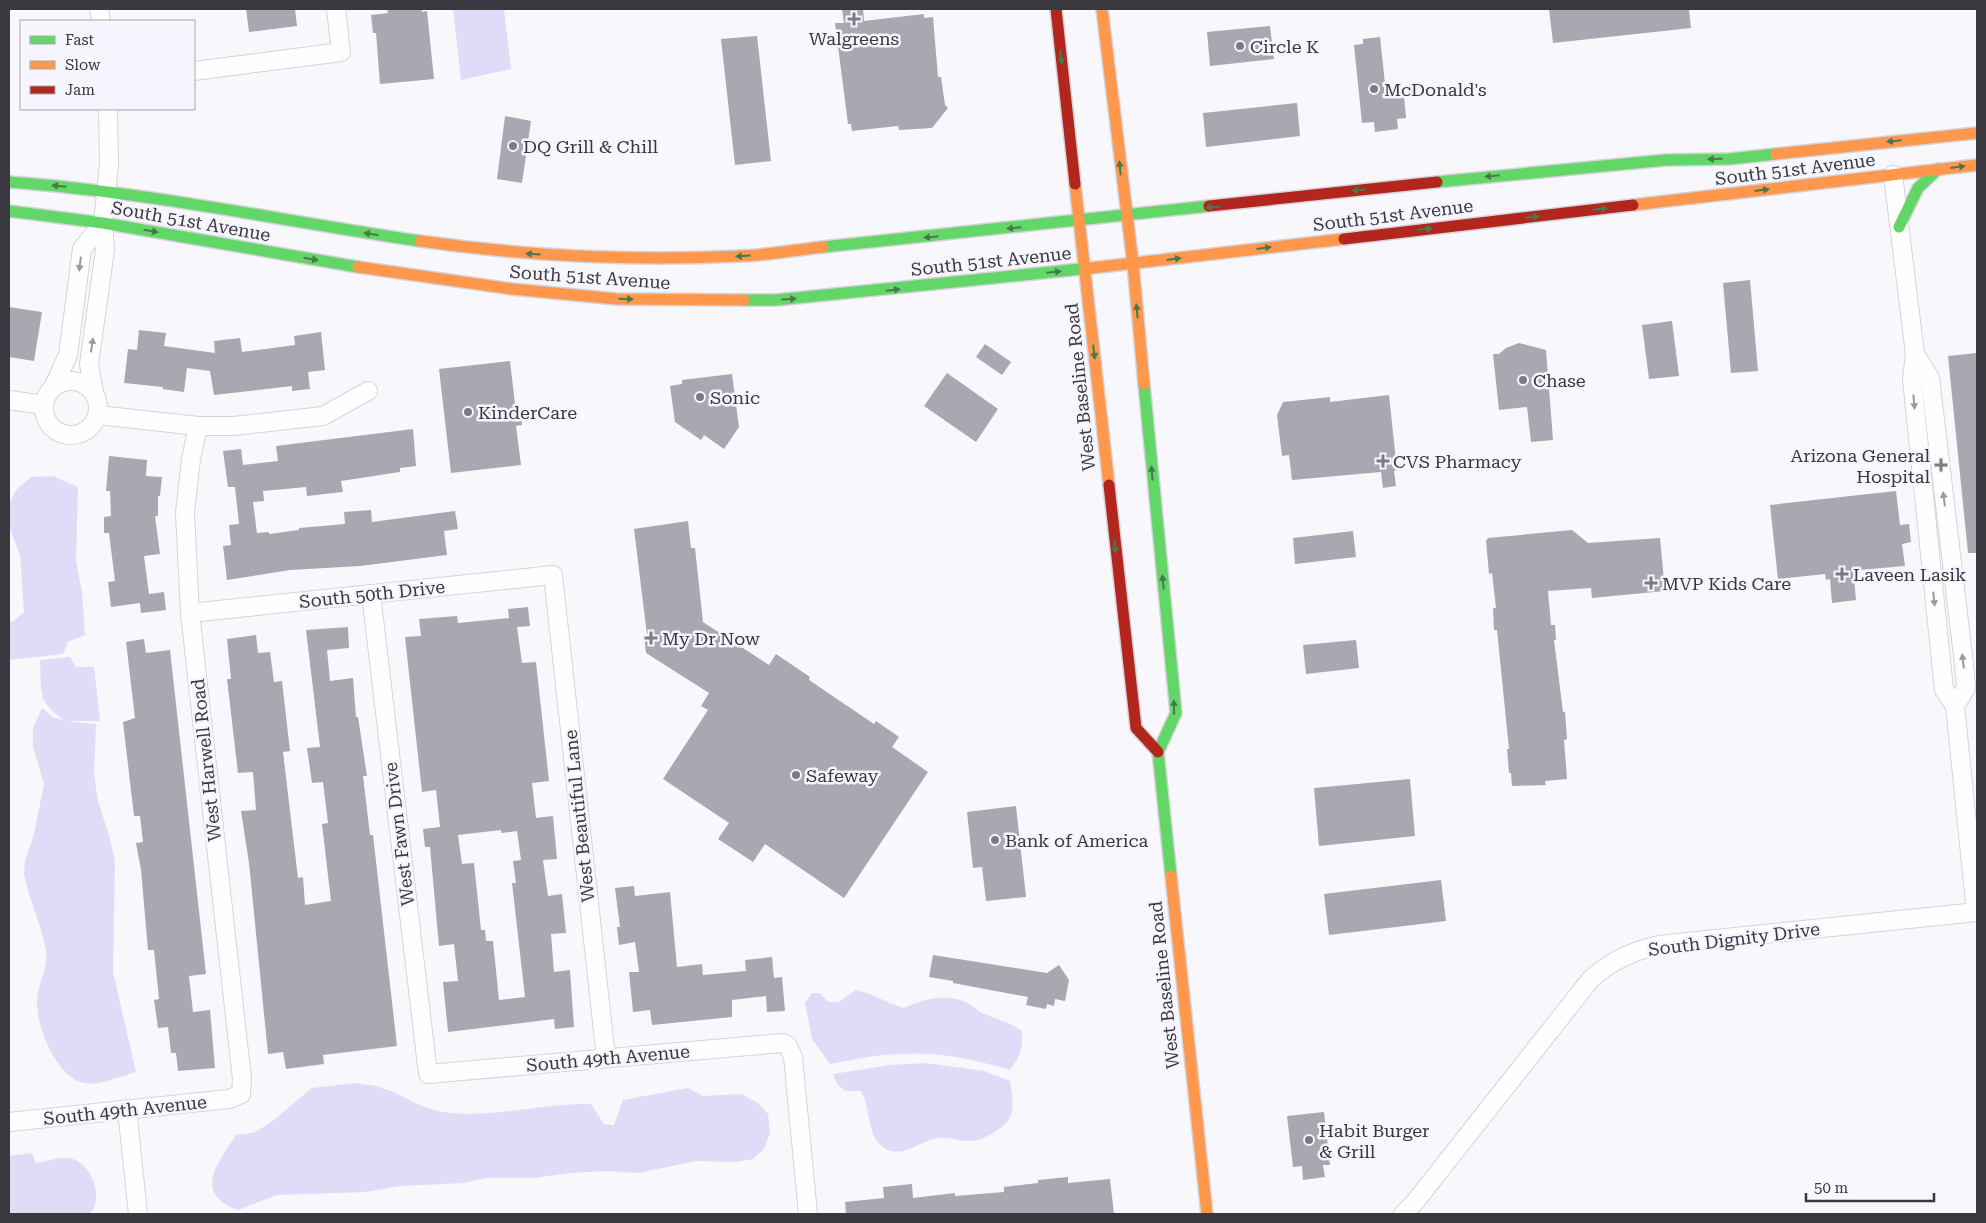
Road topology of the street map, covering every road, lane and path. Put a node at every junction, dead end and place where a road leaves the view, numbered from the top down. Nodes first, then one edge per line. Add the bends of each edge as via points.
1 (336, 9) edge
2 (1056, 9) edge
3 (1102, 9) edge
4 (195, 70) edge
5 (108, 110) edge
6 (1977, 133) edge
7 (1977, 165) edge
8 (1897, 167) junction
9 (1938, 169) junction
10 (9, 182) edge
11 (107, 192) junction
12 (9, 211) edge
13 (1127, 216) junction
14 (1080, 221) junction
15 (103, 223) junction
16 (1899, 227) junction
17 (1133, 264) junction
18 (1084, 269) junction
19 (53, 388) junction
20 (368, 391) dead end
21 (94, 393) junction
22 (9, 400) edge
23 (44, 404) junction
24 (98, 414) junction
25 (198, 426) junction
26 (553, 575) joint
27 (371, 594) junction
28 (190, 613) junction
29 (1158, 752) junction
30 (1976, 912) edge
31 (606, 1058) junction
32 (428, 1074) joint
33 (240, 1094) joint
34 (127, 1110) junction
35 (9, 1122) edge
36 (138, 1214) edge
37 (808, 1214) edge
38 (1207, 1214) edge
39 (1403, 1214) edge

1 - 4 street via 341,52
2 -> 14 main road, West Baseline Road
13 -> 3 main road
5 - 11 street
6 -> 13 main road, South 51st Avenue via 1729,159 1666,160 1540,171
9 -> 7 main road, South 51st Avenue
8 - 9 main road, South 51st Avenue
8 - 16 street
17 -> 8 main road, South 51st Avenue
9 - 16 main road via 1922,180 1913,192
11 -> 10 main road, South 51st Avenue
14 -> 11 main road, South 51st Avenue via 742,256 613,257 461,247
11 - 15 street
12 - 15 main road, South 51st Avenue
13 - 14 main road, South 51st Avenue
13 - 17 main road
14 - 18 main road, West Baseline Road
15 -> 18 main road, South 51st Avenue via 454,282 617,299 776,300
15 -> 19 street via 82,249 68,355
21 -> 15 street via 89,364 105,250
16 - 30 street via 1915,354 1912,379 1944,690 1954,706
17 - 18 main road, South 51st Avenue
29 -> 17 main road via 1176,713
18 -> 29 main road, West Baseline Road via 1136,728
19 - 21 street via 59,383 75,381
19 - 23 street
20 - 25 street via 323,416 234,426
21 - 24 street
22 - 23 street
23 - 24 street via 49,424 66,435 85,432 96,422
24 - 25 street
25 - 28 street, West Harwell Road via 185,513
26 - 27 street, South 50th Drive
26 - 31 street, West Beautiful Lane
27 - 28 street, South 50th Drive
27 - 32 street, West Fawn Drive
28 - 33 street, West Harwell Road via 242,1079
29 - 38 main road, West Baseline Road
30 - 39 street, South Dignity Drive via 1659,945 1618,959 1590,980
31 - 32 street, South 49th Avenue
31 - 37 street, South 49th Avenue via 777,1042 788,1046 792,1057
33 - 34 street, South 49th Avenue via 230,1099
34 - 35 street, South 49th Avenue
34 - 36 street

